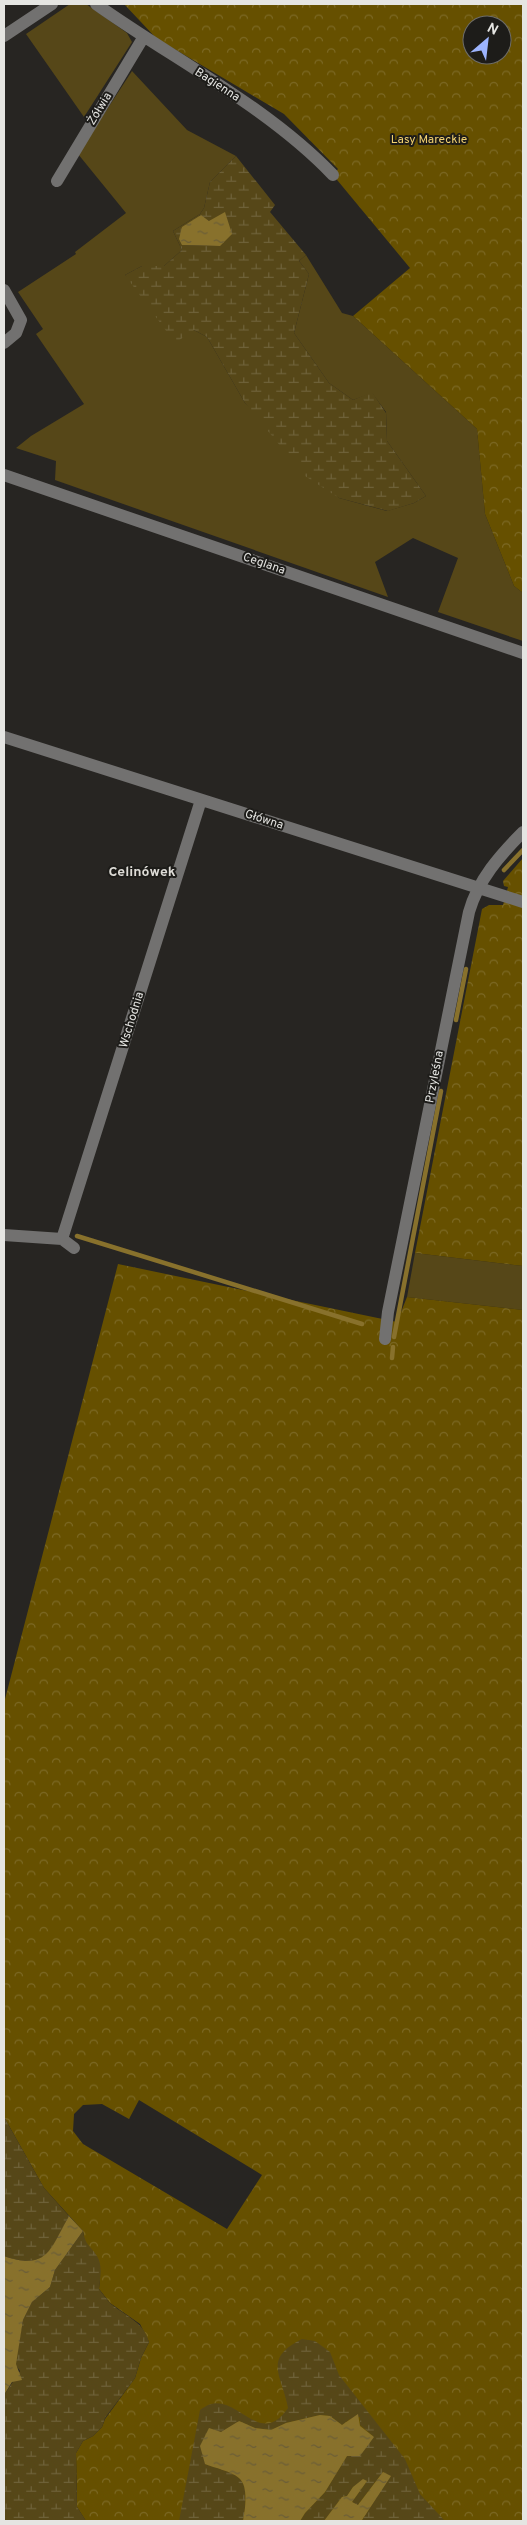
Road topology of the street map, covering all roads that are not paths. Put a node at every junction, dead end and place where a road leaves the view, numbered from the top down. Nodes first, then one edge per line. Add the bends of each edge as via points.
1 (52, 4) edge
2 (96, 4) edge
3 (4, 36) edge
4 (143, 38) junction
5 (332, 175) dead end
6 (56, 181) dead end
7 (4, 290) edge
8 (4, 342) edge
9 (4, 475) edge
10 (523, 653) edge
11 (4, 737) edge
12 (201, 800) junction
13 (523, 832) edge
14 (479, 888) junction
15 (523, 902) edge
16 (4, 1235) edge
17 (62, 1239) junction
18 (74, 1248) dead end
19 (385, 1339) dead end

1 - 3 street
2 - 4 street, Bagienna
4 - 5 street, Bagienna via 263,115 307,148
4 - 6 street, Żółwia
7 - 8 street via 21,320 18,329
9 - 10 street, Ceglana
11 - 12 street, Główna
12 - 14 street, Główna
12 - 17 street, Wschodnia
13 - 14 street, Przyleśna via 496,858
14 - 15 street, Główna
14 - 19 street, Przyleśna via 469,912
16 - 17 street
17 - 18 street

